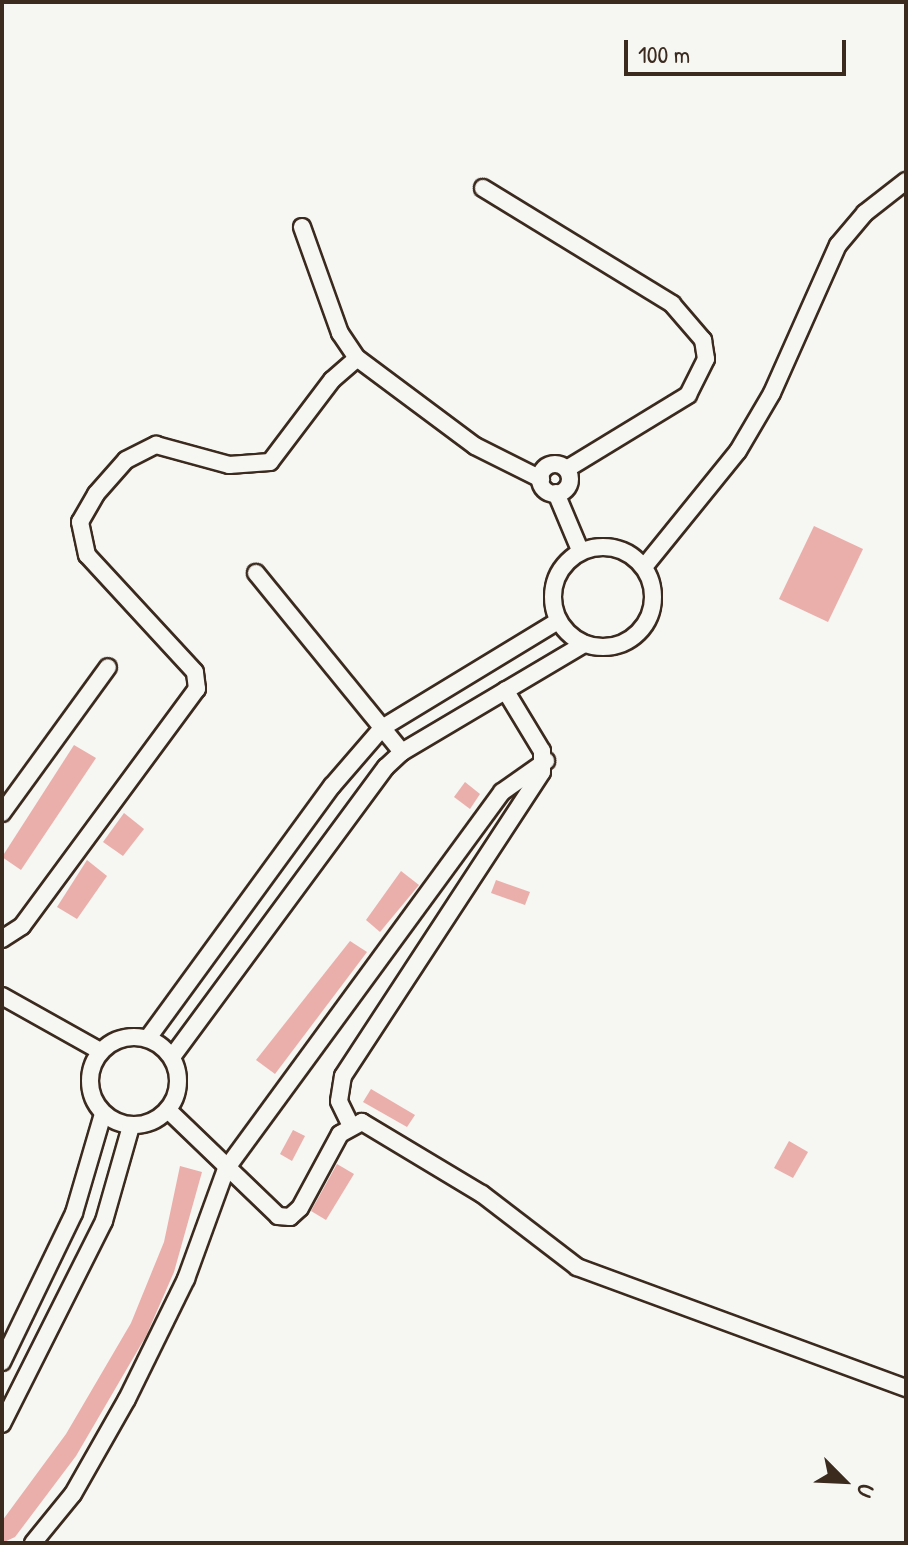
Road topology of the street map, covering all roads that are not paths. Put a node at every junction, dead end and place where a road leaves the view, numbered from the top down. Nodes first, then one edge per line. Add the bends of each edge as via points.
1 (906, 181) edge
2 (483, 188) dead end
3 (898, 198) edge
4 (302, 227) dead end
5 (357, 358) junction
6 (567, 469) junction
7 (541, 479) junction
8 (556, 493) junction
9 (580, 550) junction
10 (644, 567) junction
11 (256, 573) dead end
12 (558, 621) junction
13 (584, 644) junction
14 (108, 667) dead end
15 (505, 690) junction
16 (382, 728) junction
17 (402, 752) junction
18 (546, 761) junction
19 (2, 813) edge
20 (2, 939) edge
21 (2, 996) edge
22 (148, 1038) junction
23 (100, 1051) junction
24 (172, 1057) junction
25 (168, 1110) junction
26 (103, 1114) junction
27 (350, 1124) junction
28 (131, 1126) junction
29 (226, 1169) junction
30 (2, 1362) edge
31 (906, 1388) edge
32 (2, 1424) edge
33 (33, 1543) edge

1 - 3 street
2 - 6 street via 672,304 703,340 706,359 688,395
3 - 10 street via 865,213 838,245 772,393 738,451
4 - 5 street via 340,333
5 - 7 street via 475,446
5 - 20 street via 332,380 270,462 229,465 156,445 126,460 96,494 80,522 87,555 195,672 197,689 22,926
6 - 7 street via 554,464
6 - 8 street via 569,485
7 - 8 street via 549,492
8 - 9 street
9 - 10 street via 603,545 626,551
9 - 12 street via 560,569 552,595
10 - 13 street via 653,605 646,623 618,644
11 - 16 street
12 - 13 street
12 - 16 street
13 - 15 street
14 - 19 street
15 - 17 street
15 - 18 street
16 - 17 street
16 - 22 street via 332,786
17 - 24 street via 364,790
18 - 27 street via 343,1076 339,1101
18 - 29 street via 502,792
21 - 23 street
22 - 23 street via 122,1038
22 - 24 street
23 - 26 street via 89,1083
24 - 25 street via 177,1094
25 - 28 street via 151,1123
25 - 29 street
26 - 28 street
26 - 30 street via 74,1213
27 - 29 street via 290,1217 266,1209
27 - 31 street via 372,1127 449,1173 577,1267
28 - 32 street via 104,1221
29 - 33 street via 186,1279 127,1399 73,1494

